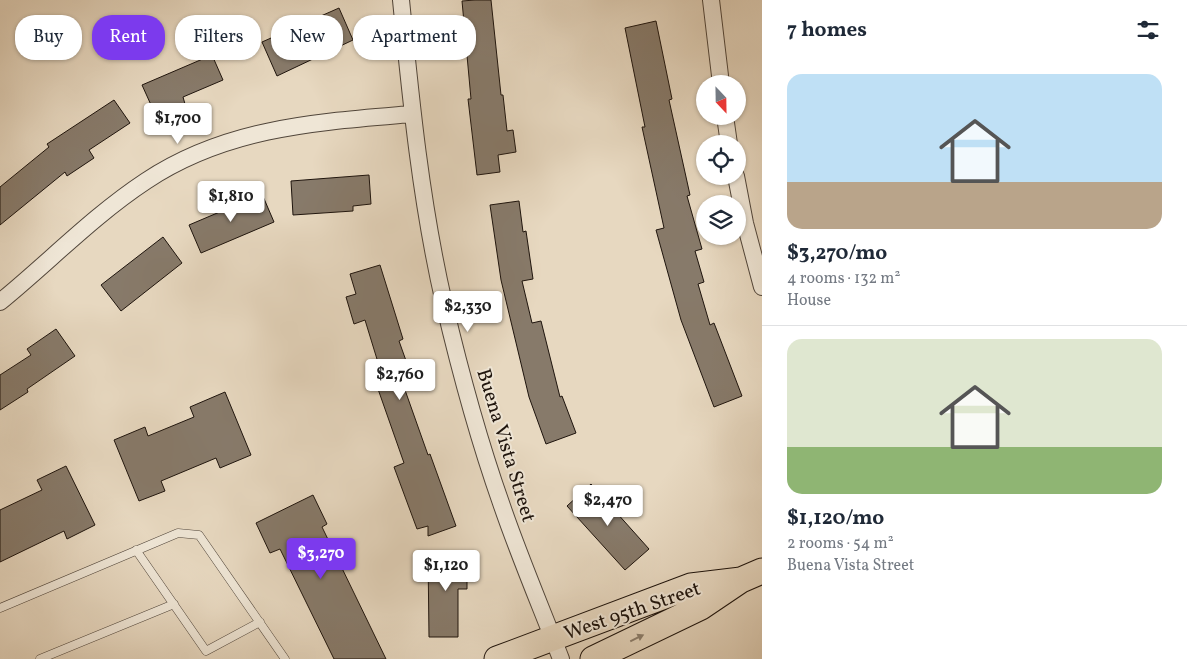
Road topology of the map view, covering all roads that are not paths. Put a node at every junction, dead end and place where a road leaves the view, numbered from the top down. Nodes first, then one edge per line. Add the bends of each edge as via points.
1 (401, 0) edge
2 (711, 0) edge
3 (720, 75) edge
4 (412, 114) junction
5 (738, 185) edge
6 (762, 287) edge
7 (0, 302) edge
8 (136, 550) junction
9 (751, 575) edge
10 (174, 604) junction
11 (0, 608) edge
12 (260, 622) junction
13 (556, 648) edge
14 (40, 659) edge
15 (285, 659) edge
16 (497, 659) edge
17 (594, 659) edge

1 - 4 street, Buena Vista Street
2 - 3 street
4 - 7 street via 307,123 248,135 193,155 113,204
4 - 13 street, Buena Vista Street via 432,247 471,406 501,503
5 - 6 street
8 - 10 lane
8 - 11 lane
8 - 12 lane via 178,533 199,535
9 - 13 main road, West 95th Street via 691,586
17 -> 9 main road, West 95th Street via 701,607
10 - 12 lane via 206,651
10 - 14 lane
12 - 15 lane
13 - 16 main road, West 95th Street

